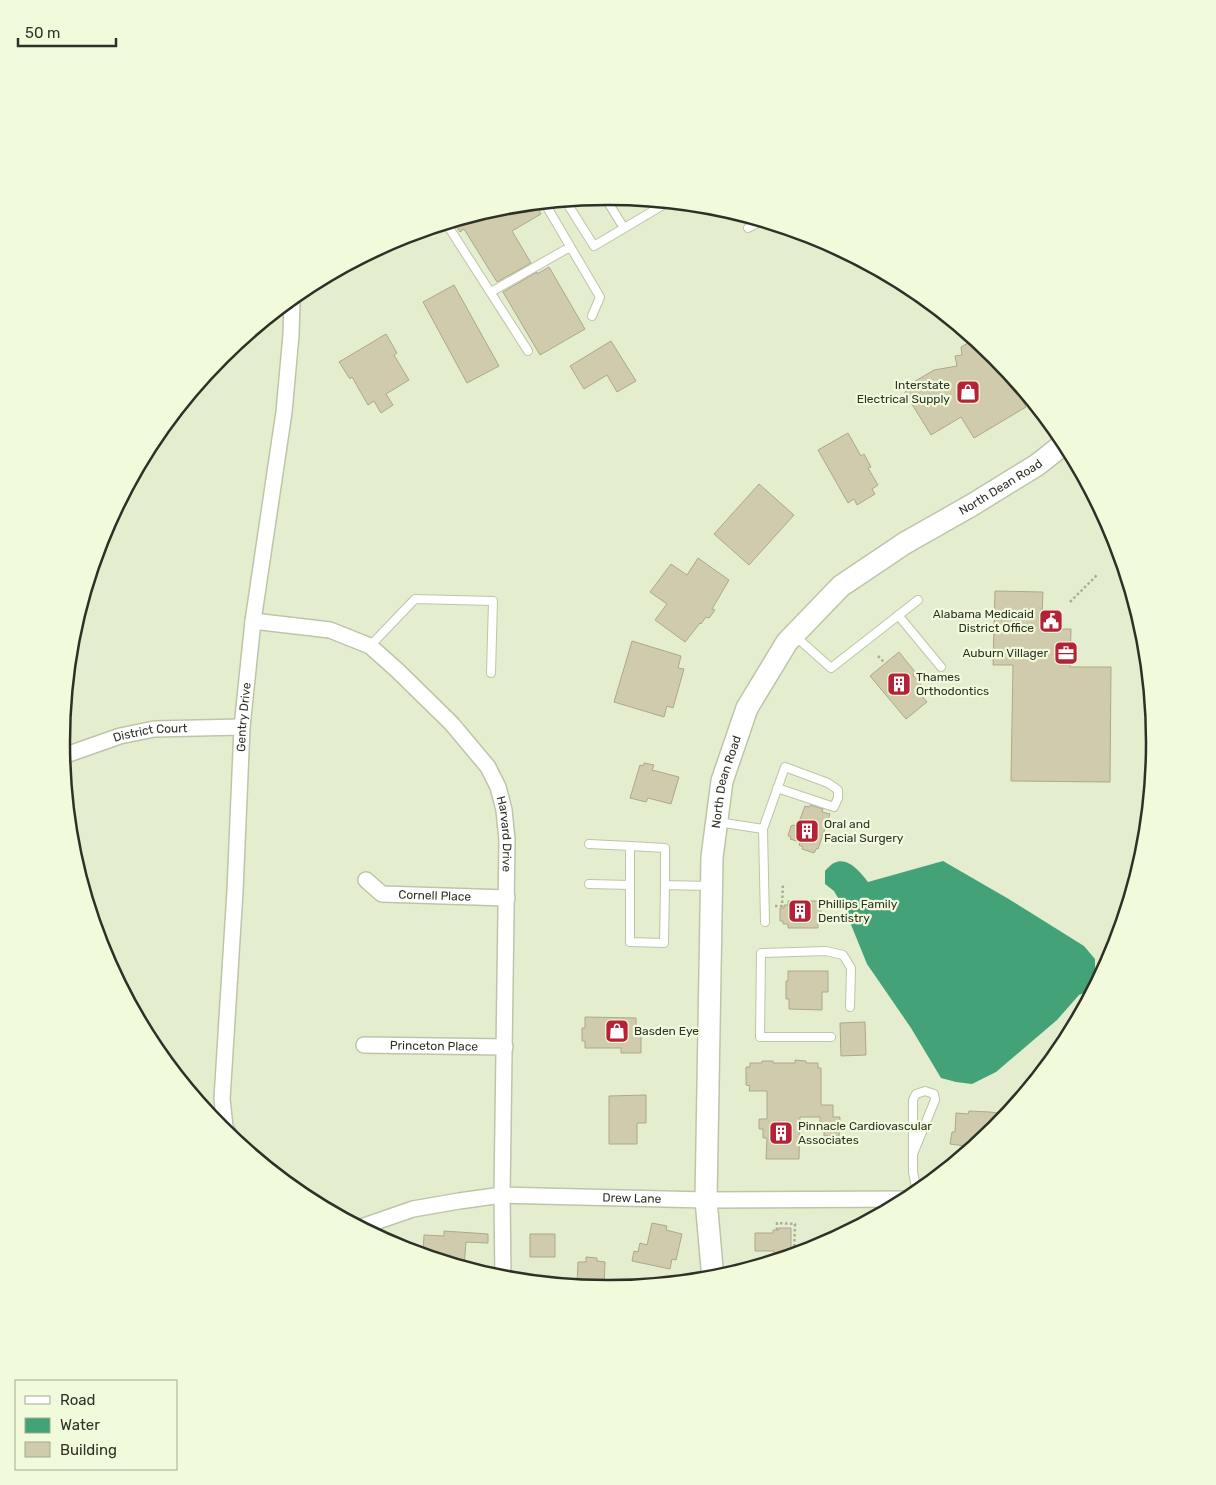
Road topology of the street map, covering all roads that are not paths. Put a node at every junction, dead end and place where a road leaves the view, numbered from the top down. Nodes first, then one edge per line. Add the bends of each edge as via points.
1 (610, 205) edge
2 (569, 206) edge
3 (659, 207) edge
4 (548, 208) edge
5 (753, 225) edge
6 (624, 228) junction
7 (748, 228) dead end
8 (450, 229) edge
9 (570, 247) junction
10 (491, 292) junction
11 (292, 307) edge
12 (592, 316) dead end
13 (528, 351) dead end
14 (1058, 449) edge
15 (918, 600) dead end
16 (898, 615) junction
17 (253, 621) junction
18 (794, 635) junction
19 (370, 646) junction
20 (941, 667) dead end
21 (491, 673) dead end
22 (242, 727) junction
23 (70, 753) edge
24 (777, 788) junction
25 (716, 821) junction
26 (763, 828) junction
27 (589, 844) dead end
28 (630, 846) junction
29 (366, 880) dead end
30 (589, 884) dead end
31 (630, 885) junction
32 (665, 885) junction
33 (712, 886) junction
34 (507, 898) junction
35 (765, 922) dead end
36 (850, 1007) dead end
37 (832, 1036) dead end
38 (364, 1045) dead end
39 (505, 1047) junction
40 (224, 1119) edge
41 (912, 1154) junction
42 (915, 1184) edge
43 (502, 1196) junction
44 (892, 1199) edge
45 (706, 1200) junction
46 (370, 1225) edge
47 (503, 1270) edge
48 (712, 1270) edge

1 - 6 lane
2 - 6 lane via 594,246
3 - 6 lane
4 - 9 lane
5 - 7 lane
8 - 10 lane
9 - 10 lane
9 - 12 lane via 600,297
10 - 13 lane
11 - 17 street, Gentry Drive via 284,412
14 - 18 street, North Dean Road via 972,505 905,542 841,586
15 - 16 lane
16 - 18 lane via 831,668
16 - 20 lane
17 - 19 street, Harvard Drive via 330,630
17 - 22 street, Gentry Drive
18 - 25 street, North Dean Road via 747,708 722,781
19 - 21 lane via 415,599 492,601
19 - 34 street, Harvard Drive via 452,724 488,768 504,810
22 - 23 street, District Court via 154,729 120,736
22 - 40 street, Gentry Drive via 222,1099
24 - 24 lane via 784,767 828,782 838,790 838,798 834,807
24 - 26 lane
25 - 26 lane
25 - 33 street, North Dean Road
26 - 35 lane
27 - 28 lane
28 - 31 lane
28 - 32 lane via 664,848
29 - 34 street, Cornell Place via 382,894
30 - 31 lane
31 - 32 lane via 630,942 664,943
32 - 33 lane
33 - 45 street, North Dean Road
34 - 39 street, Harvard Drive
36 - 37 lane via 851,968 843,955 826,951 761,952 760,1037
38 - 39 street, Princeton Place
39 - 43 street, Harvard Drive
41 - 41 lane via 913,1100 916,1094 925,1091 934,1094 935,1100
41 - 42 lane
43 - 45 street, Drew Lane
43 - 46 street, Drew Lane via 413,1209
43 - 47 street, Harvard Drive
44 - 45 street, Drew Lane
45 - 48 street, North Dean Road

